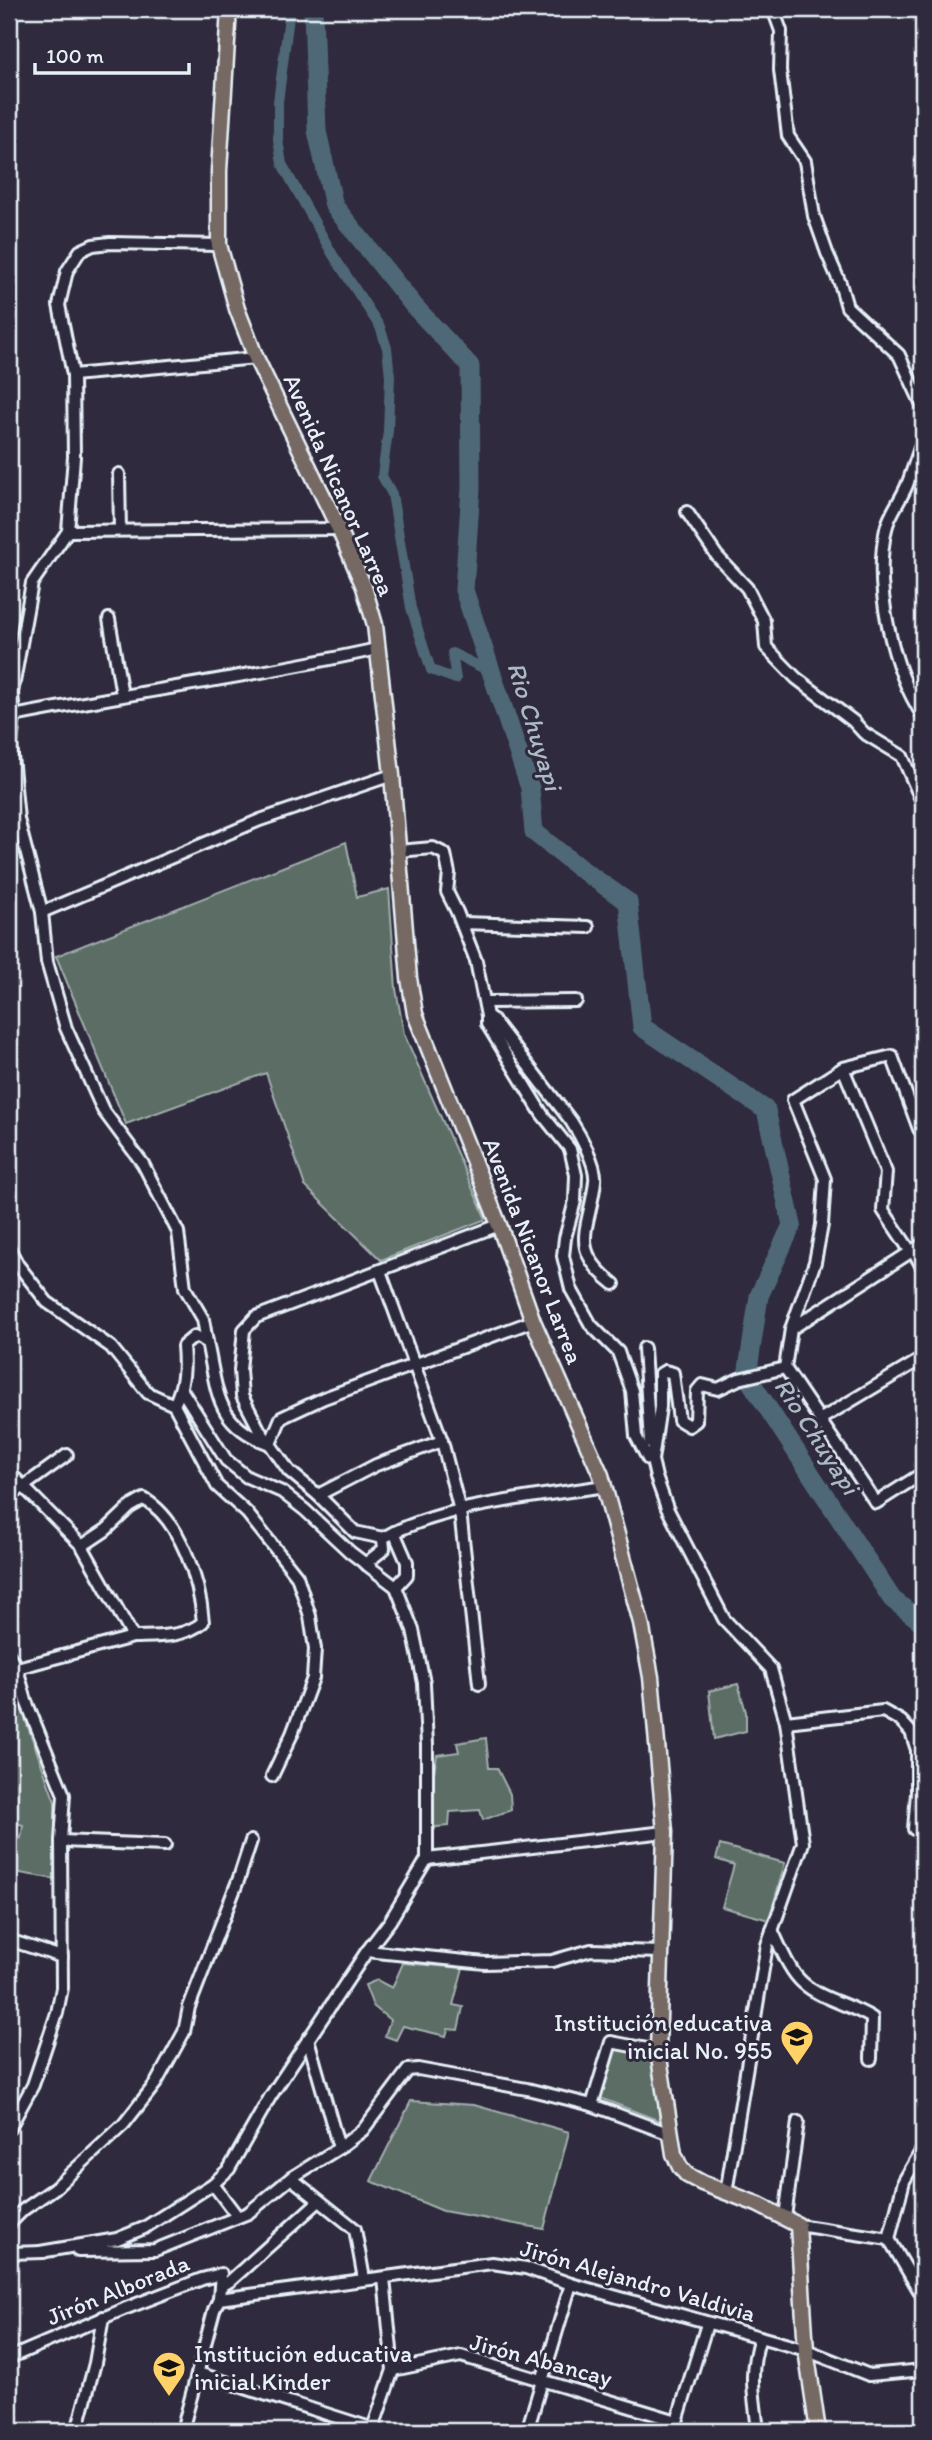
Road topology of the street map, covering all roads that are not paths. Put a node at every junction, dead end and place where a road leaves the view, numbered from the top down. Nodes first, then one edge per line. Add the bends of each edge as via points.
1 (229, 9) edge
2 (773, 9) edge
3 (219, 244) junction
4 (256, 358) junction
5 (73, 375) junction
6 (923, 407) edge
7 (923, 440) edge
8 (119, 474) dead end
9 (687, 512) dead end
10 (339, 529) junction
11 (120, 530) junction
12 (68, 531) junction
13 (109, 619) dead end
14 (377, 649) junction
15 (122, 695) junction
16 (14, 716) junction
17 (923, 716) edge
18 (392, 775) junction
19 (923, 804) edge
20 (398, 851) junction
21 (43, 912) junction
22 (462, 923) junction
23 (588, 927) dead end
24 (576, 1001) dead end
25 (485, 1002) junction
26 (487, 1016) junction
27 (842, 1068) junction
28 (923, 1130) edge
29 (499, 1225) junction
30 (923, 1244) edge
31 (9, 1248) edge
32 (912, 1251) junction
33 (923, 1269) edge
34 (380, 1271) junction
35 (614, 1284) dead end
36 (533, 1321) junction
37 (791, 1329) junction
38 (207, 1342) junction
39 (644, 1348) dead end
40 (923, 1358) edge
41 (416, 1365) junction
42 (785, 1368) junction
43 (181, 1390) junction
44 (174, 1405) junction
45 (821, 1419) junction
46 (442, 1441) junction
47 (270, 1444) junction
48 (67, 1455) dead end
49 (652, 1460) junction
50 (9, 1472) edge
51 (923, 1472) edge
52 (22, 1485) junction
53 (604, 1486) junction
54 (318, 1495) junction
55 (9, 1497) edge
56 (460, 1511) junction
57 (394, 1532) junction
58 (383, 1538) junction
59 (82, 1546) junction
60 (365, 1564) junction
61 (396, 1587) junction
62 (134, 1637) junction
63 (9, 1655) edge
64 (18, 1668) junction
65 (479, 1685) dead end
66 (786, 1722) junction
67 (272, 1776) dead end
68 (914, 1829) dead end
69 (666, 1832) junction
70 (61, 1841) junction
71 (251, 1841) dead end
72 (165, 1845) dead end
73 (426, 1859) junction
74 (772, 1930) junction
75 (9, 1940) edge
76 (367, 1951) junction
77 (661, 1952) junction
78 (62, 1957) junction
79 (308, 2039) junction
80 (657, 2051) junction
81 (871, 2059) dead end
82 (592, 2105) junction
83 (798, 2122) dead end
84 (9, 2129) edge
85 (670, 2134) junction
86 (339, 2148) junction
87 (923, 2148) edge
88 (291, 2178) junction
89 (213, 2184) junction
90 (726, 2193) junction
91 (319, 2201) junction
92 (237, 2216) junction
93 (785, 2217) junction
94 (9, 2224) edge
95 (798, 2225) junction
96 (888, 2239) junction
97 (40, 2252) junction
98 (9, 2253) edge
99 (384, 2278) junction
100 (364, 2279) junction
101 (571, 2284) junction
102 (220, 2287) junction
103 (923, 2297) edge
104 (219, 2300) junction
105 (103, 2317) junction
106 (707, 2324) junction
107 (760, 2337) junction
108 (806, 2350) junction
109 (9, 2358) edge
110 (393, 2370) junction
111 (923, 2370) edge
112 (198, 2373) junction
113 (543, 2380) junction
114 (675, 2426) edge
115 (375, 2430) edge
116 (77, 2431) edge
117 (182, 2431) edge
118 (527, 2431) edge
119 (758, 2431) edge
120 (818, 2431) edge

1 - 3 main road, Avenida Nicanor Larrea
2 - 6 street via 781,32 780,70 788,136 805,161 814,216 847,307 899,355
3 - 4 main road, Avenida Nicanor Larrea
3 - 5 street via 110,243 80,251 67,271 59,304
4 - 5 street
4 - 10 main road, Avenida Nicanor Larrea
5 - 12 street via 74,457
7 - 17 street via 886,526 882,554 896,660
8 - 11 street
9 - 19 street via 717,556 747,588 764,621 766,647 796,678 864,733 902,756
10 - 11 street
10 - 14 main road, Avenida Nicanor Larrea via 365,587
11 - 12 street
12 - 16 street via 32,583 12,693
13 - 15 street
14 - 15 street
14 - 18 main road, Avenida Nicanor Larrea
15 - 16 street
16 - 21 street via 10,745 18,819
18 - 20 main road, Avenida Nicanor Larrea
18 - 21 street via 260,820
20 - 22 street via 433,848 445,854 447,892
20 - 29 main road, Avenida Nicanor Larrea via 415,1014
21 - 38 street via 47,962 66,1028 103,1110 143,1164 178,1232 185,1287 203,1320
22 - 23 street
22 - 25 street
24 - 25 street
25 - 26 street
26 - 35 street via 579,1134 595,1180 583,1239 590,1261
26 - 49 street via 486,1024 507,1058 570,1149 575,1201 564,1256 571,1289 591,1325 618,1352 632,1391 636,1436
27 - 28 street via 892,1055
27 - 32 street via 886,1172 883,1209
27 - 37 street via 793,1100 825,1179 815,1262
29 - 34 street
29 - 36 main road, Avenida Nicanor Larrea
30 - 32 street
31 - 44 street via 47,1302 111,1347 148,1393
32 - 33 street
32 - 37 street
34 - 41 street
34 - 47 street via 256,1317 244,1330 242,1396
36 - 41 street
36 - 53 main road, Avenida Nicanor Larrea
37 - 42 street
38 - 43 street via 195,1336 183,1346
38 - 47 street via 216,1390 229,1418 250,1437
39 - 49 street
40 - 45 street
41 - 46 street
41 - 47 street via 281,1418
42 - 45 street
42 - 49 street via 718,1389 702,1385 697,1391 696,1421 689,1426 680,1420 673,1373 660,1374
43 - 44 street
43 - 60 street via 226,1460 247,1477 282,1492
44 - 67 street via 217,1486 247,1513 297,1576 310,1616 313,1678
45 - 51 street via 876,1503
46 - 54 street via 376,1465
46 - 56 street
47 - 54 street via 289,1471
48 - 52 street
49 - 66 street via 663,1498 724,1619 771,1669
50 - 52 street
52 - 55 street
52 - 59 street
53 - 56 street
53 - 69 main road, Avenida Nicanor Larrea via 641,1623
54 - 58 street via 355,1532
56 - 57 street
56 - 65 street
57 - 58 street
57 - 61 street via 407,1562 407,1575
58 - 60 street via 384,1549
59 - 62 street
59 - 62 street via 144,1499 160,1510 173,1528 196,1578 203,1622 193,1631
60 - 61 street
61 - 73 street via 413,1630 424,1684
62 - 64 street
63 - 64 street
64 - 70 street via 26,1701 64,1796
66 - 68 street via 883,1711 901,1721 917,1750
66 - 74 street via 803,1843
69 - 73 street
69 - 77 main road, Avenida Nicanor Larrea
70 - 72 street
70 - 78 street
71 - 94 street via 189,2007 184,2032 156,2083 124,2124
73 - 76 street
74 - 81 street via 803,1983 872,2018
74 - 90 street
75 - 78 street
76 - 77 street via 485,1963 552,1961 591,1950
76 - 79 street
77 - 80 main road, Avenida Nicanor Larrea
78 - 84 street via 57,2013 33,2085
79 - 86 street
79 - 89 street via 229,2169
80 - 82 street via 611,2042
80 - 85 main road, Avenida Nicanor Larrea
82 - 85 street
82 - 86 street via 408,2070 363,2130
83 - 93 street
85 - 90 main road, Avenida Nicanor Larrea via 674,2154 687,2175
86 - 88 street
87 - 96 street via 904,2181
88 - 91 street
88 - 92 street via 260,2205
89 - 92 street
89 - 97 street via 144,2228 117,2239
90 - 93 main road, Avenida Nicanor Larrea
91 - 100 street via 355,2229
91 - 102 street
92 - 97 street via 155,2250
93 - 95 main road, Avenida Nicanor Larrea
95 - 96 street
95 - 108 main road
96 - 103 street
97 - 98 street
99 - 100 street, Jirón Alejandro Valdivia
99 - 101 street, Jirón Alejandro Valdivia via 492,2263 526,2267
99 - 110 street
100 - 104 street, Jirón Alejandro Valdivia
101 - 106 street, Jirón Alejandro Valdivia
101 - 113 street
102 - 104 street, Jirón Alborada
102 - 105 street, Jirón Alborada via 221,2274 202,2278
104 - 112 street
105 - 109 street, Jirón Alborada
105 - 116 street
106 - 107 street, Jirón Alejandro Valdivia
106 - 114 street
107 - 108 street, Jirón Alejandro Valdivia
107 - 119 street via 751,2378
108 - 111 street, Jirón Alejandro Valdivia via 869,2375
108 - 120 main road
110 - 113 street, Jirón Abancay via 461,2356
110 - 115 street
112 - 115 street
112 - 117 street
113 - 114 street, Jirón Abancay
113 - 118 street

